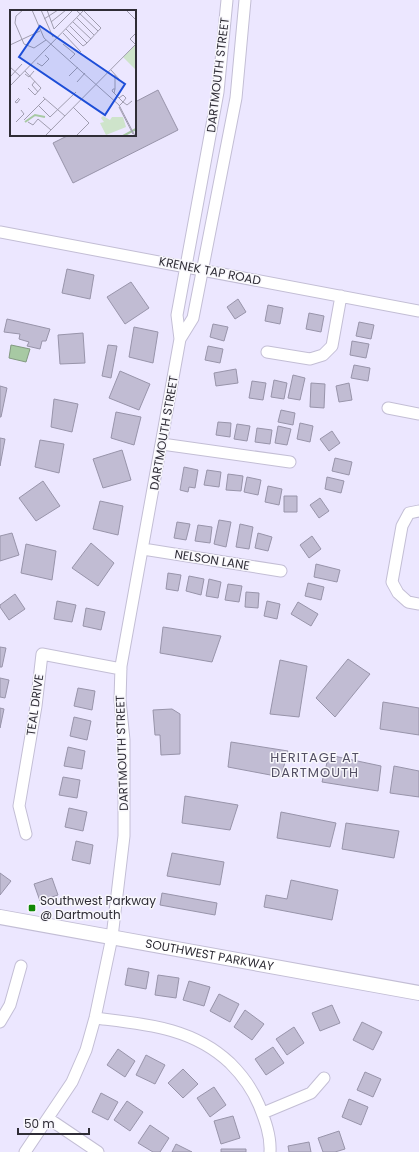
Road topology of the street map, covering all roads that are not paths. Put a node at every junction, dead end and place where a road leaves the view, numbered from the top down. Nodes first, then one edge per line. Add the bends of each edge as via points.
1 (227, 0) edge
2 (245, 0) edge
3 (0, 232) edge
4 (185, 267) junction
5 (203, 270) junction
6 (341, 296) junction
7 (419, 311) edge
8 (180, 339) junction
9 (267, 352) dead end
10 (388, 408) dead end
11 (419, 414) edge
12 (162, 444) junction
13 (290, 462) dead end
14 (419, 511) edge
15 (143, 549) junction
16 (282, 571) dead end
17 (419, 604) edge
18 (121, 669) junction
19 (26, 834) dead end
20 (0, 917) edge
21 (112, 937) junction
22 (21, 966) dead end
23 (419, 993) edge
24 (95, 1018) junction
25 (0, 1022) edge
26 (324, 1078) dead end
27 (263, 1113) junction
28 (49, 1119) junction
29 (26, 1152) edge
30 (98, 1152) edge
31 (270, 1152) edge

1 - 4 street, DARTMOUTH STREET via 218,92
2 - 5 street, DARTMOUTH STREET via 236,98
3 - 4 street, KRENEK TAP ROAD
4 - 5 street, KRENEK TAP ROAD
4 - 8 street, DARTMOUTH STREET via 177,315
5 - 6 street, KRENEK TAP ROAD
5 - 8 street, DARTMOUTH STREET via 193,318
6 - 7 street, KRENEK TAP ROAD
6 - 9 street via 332,346 323,355 310,360
8 - 12 street, DARTMOUTH STREET
10 - 11 street
12 - 13 street
12 - 15 street, DARTMOUTH STREET
14 - 17 street via 409,513 402,526 392,582 398,593 408,602
15 - 16 street, NELSON LANE
15 - 18 street, DARTMOUTH STREET
18 - 19 street, TEAL DRIVE via 42,654 19,806
18 - 21 street, DARTMOUTH STREET via 124,836
20 - 21 main road, SOUTHWEST PARKWAY
21 - 23 main road, SOUTHWEST PARKWAY
21 - 24 street, DARTMOUTH STREET
22 - 25 street via 10,1004
24 - 27 street via 149,1025 183,1033 203,1042 224,1057 240,1074 253,1091
24 - 28 street, DARTMOUTH STREET via 86,1050 72,1082
26 - 27 street via 311,1093
27 - 31 street via 271,1141
28 - 29 street, DARTMOUTH STREET
28 - 30 street

